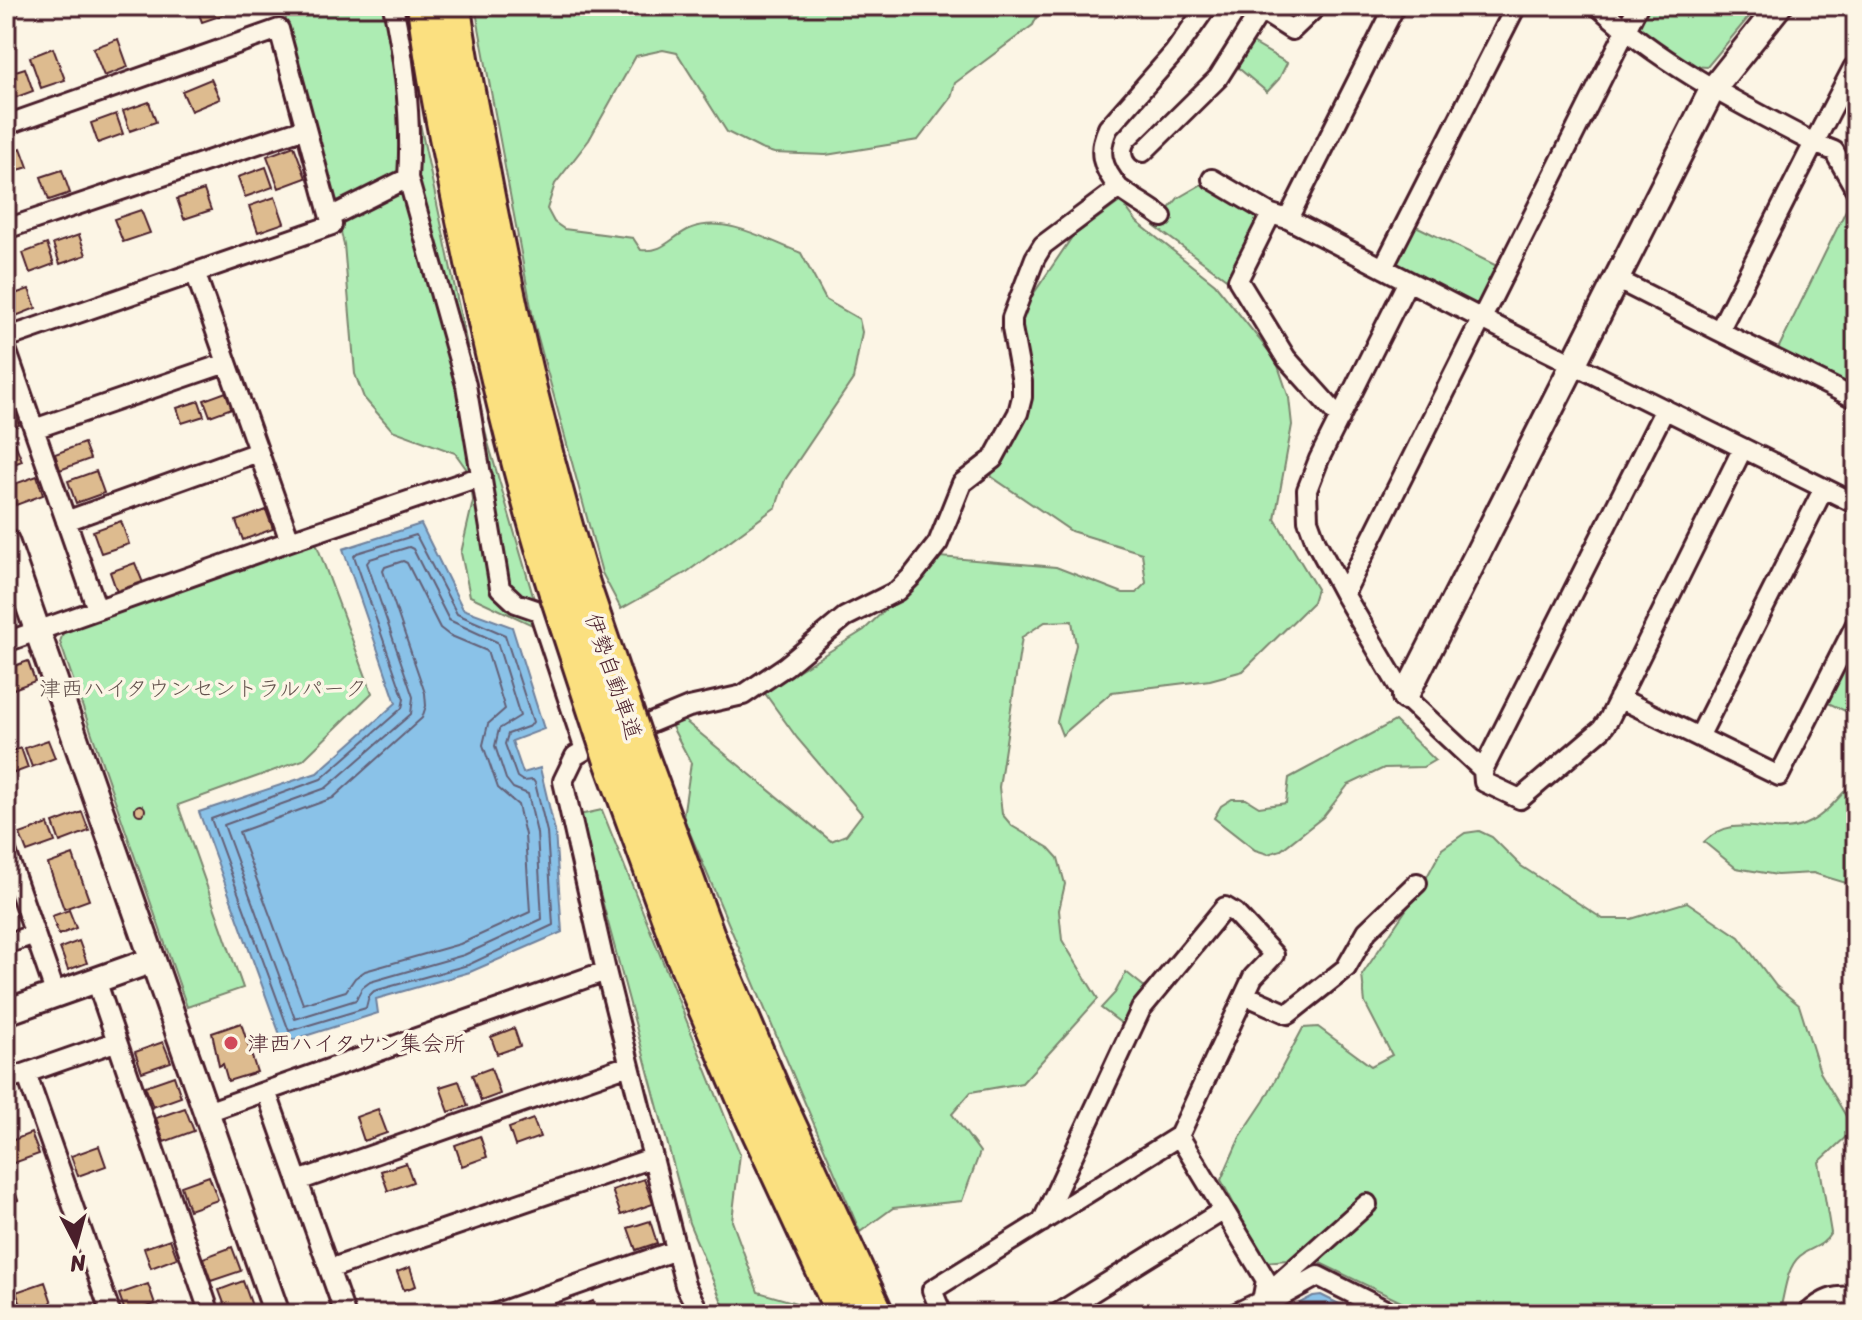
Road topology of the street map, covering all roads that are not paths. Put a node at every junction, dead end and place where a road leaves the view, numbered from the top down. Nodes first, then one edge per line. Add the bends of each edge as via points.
1 (393, 6) edge
2 (424, 6) edge
3 (454, 6) edge
4 (1207, 6) edge
5 (1317, 6) edge
6 (1395, 6) edge
7 (1516, 6) edge
8 (1598, 6) edge
9 (1638, 6) edge
10 (1779, 6) edge
11 (1257, 8) edge
12 (1625, 31) junction
13 (1853, 68) dead end
14 (1712, 90) junction
15 (6, 125) edge
16 (305, 128) junction
17 (1814, 143) junction
18 (1143, 152) dead end
19 (408, 178) junction
20 (1212, 179) dead end
21 (1119, 188) junction
22 (1856, 190) edge
23 (330, 217) junction
24 (1162, 217) dead end
25 (1280, 217) junction
26 (6, 229) edge
27 (1383, 268) junction
28 (195, 272) junction
29 (1616, 279) junction
30 (1408, 281) junction
31 (1480, 318) junction
32 (1719, 331) junction
33 (6, 338) edge
34 (6, 349) edge
35 (226, 363) junction
36 (1573, 363) junction
37 (1856, 399) edge
38 (1665, 409) junction
39 (1340, 418) junction
40 (34, 429) junction
41 (1743, 448) junction
42 (258, 452) junction
43 (482, 476) junction
44 (1824, 488) junction
45 (1856, 504) edge
46 (66, 521) junction
47 (6, 541) edge
48 (290, 541) junction
49 (569, 587) junction
50 (1344, 594) junction
51 (97, 609) junction
52 (1856, 624) edge
53 (38, 631) junction
54 (6, 642) edge
55 (1405, 697) junction
56 (1619, 698) junction
57 (1699, 737) junction
58 (612, 753) junction
59 (1483, 770) junction
60 (6, 851) edge
61 (1417, 883) dead end
62 (35, 934) junction
63 (6, 944) edge
64 (153, 960) junction
65 (606, 971) junction
66 (96, 980) junction
67 (56, 995) junction
68 (1245, 995) junction
69 (6, 1012) edge
70 (115, 1042) junction
71 (629, 1065) junction
72 (26, 1073) junction
73 (6, 1080) edge
74 (266, 1091) junction
75 (207, 1112) junction
76 (1179, 1136) junction
77 (652, 1158) junction
78 (298, 1181) junction
79 (1367, 1204) dead end
80 (1224, 1210) junction
81 (1042, 1222) junction
82 (676, 1250) junction
83 (329, 1269) junction
84 (1856, 1297) edge
85 (1258, 1300) junction
86 (6, 1302) edge
87 (10, 1314) edge
88 (111, 1314) edge
89 (210, 1314) edge
90 (277, 1314) edge
91 (345, 1314) edge
92 (494, 1314) edge
93 (700, 1314) edge
94 (843, 1314) edge
95 (877, 1314) edge
96 (942, 1314) edge
97 (1057, 1314) edge
98 (1234, 1314) edge
99 (1393, 1314) edge
100 (1807, 1314) edge

1 - 19 street via 403,60
2 - 49 highway, 伊勢自動車道 via 493,366 538,538
3 - 49 highway, 伊勢自動車道
4 - 21 street via 1101,142 1103,164
5 - 11 street via 1292,30
6 - 25 street
7 - 27 street
8 - 12 street
9 - 12 street
10 - 14 street
11 - 18 street via 1218,78
12 - 14 street
12 - 31 street
13 - 17 street
14 - 17 street
14 - 29 street
15 - 16 street via 279,29
16 - 23 street
16 - 26 street
17 - 22 street via 1834,151
17 - 32 street
19 - 23 street
19 - 43 street via 466,385
20 - 25 street
21 - 24 street
21 - 58 street via 1038,251 1012,318 1022,382 1018,413 993,459 962,483 938,543 913,575 897,591 845,617 743,695 689,707
23 - 28 street via 332,225
25 - 27 street
25 - 39 street via 1238,280 1286,358
27 - 30 street
28 - 33 street
28 - 35 street
29 - 32 street
29 - 36 street
30 - 31 street
30 - 39 street
31 - 36 street
31 - 50 street
32 - 37 street
34 - 40 street
35 - 40 street
35 - 42 street
36 - 38 street
36 - 55 street
38 - 41 street
38 - 59 street
39 - 50 street via 1307,490 1306,504 1316,542
40 - 46 street
41 - 44 street
41 - 56 street
42 - 46 street
42 - 48 street
43 - 48 street
43 - 58 street via 500,588 516,603 539,611
44 - 45 street
44 - 57 street
46 - 51 street
47 - 53 street
48 - 51 street
49 - 58 highway, 伊勢自動車道, bridge
50 - 55 street
51 - 53 street
52 - 57 street via 1779,776
53 - 54 street
53 - 64 street
55 - 59 street
56 - 57 street
56 - 59 street via 1602,729 1520,799 1484,782
58 - 65 street via 575,756 563,781
58 - 94 highway, 伊勢自動車道 via 681,952
58 - 95 highway, 伊勢自動車道 via 710,941
60 - 62 street
61 - 68 street via 1367,931 1346,968 1288,1014
62 - 63 street
62 - 67 street
64 - 66 street
64 - 75 street
65 - 71 street
65 - 74 street
66 - 67 street
66 - 70 street
67 - 69 street
68 - 76 street
68 - 81 street via 1253,977 1274,955 1225,907 1141,1009
70 - 72 street
70 - 89 street
71 - 77 street
71 - 78 street
72 - 73 street
72 - 88 street
74 - 75 street
74 - 78 street
75 - 90 street
76 - 80 street
76 - 81 street
77 - 82 street
77 - 83 street
78 - 83 street
79 - 85 street
80 - 85 street via 1266,1280
80 - 97 street
81 - 96 street via 932,1290
82 - 92 street
82 - 93 street
83 - 91 street
84 - 100 street via 1832,1296
85 - 98 street
85 - 99 street via 1278,1298 1318,1276
86 - 87 street

